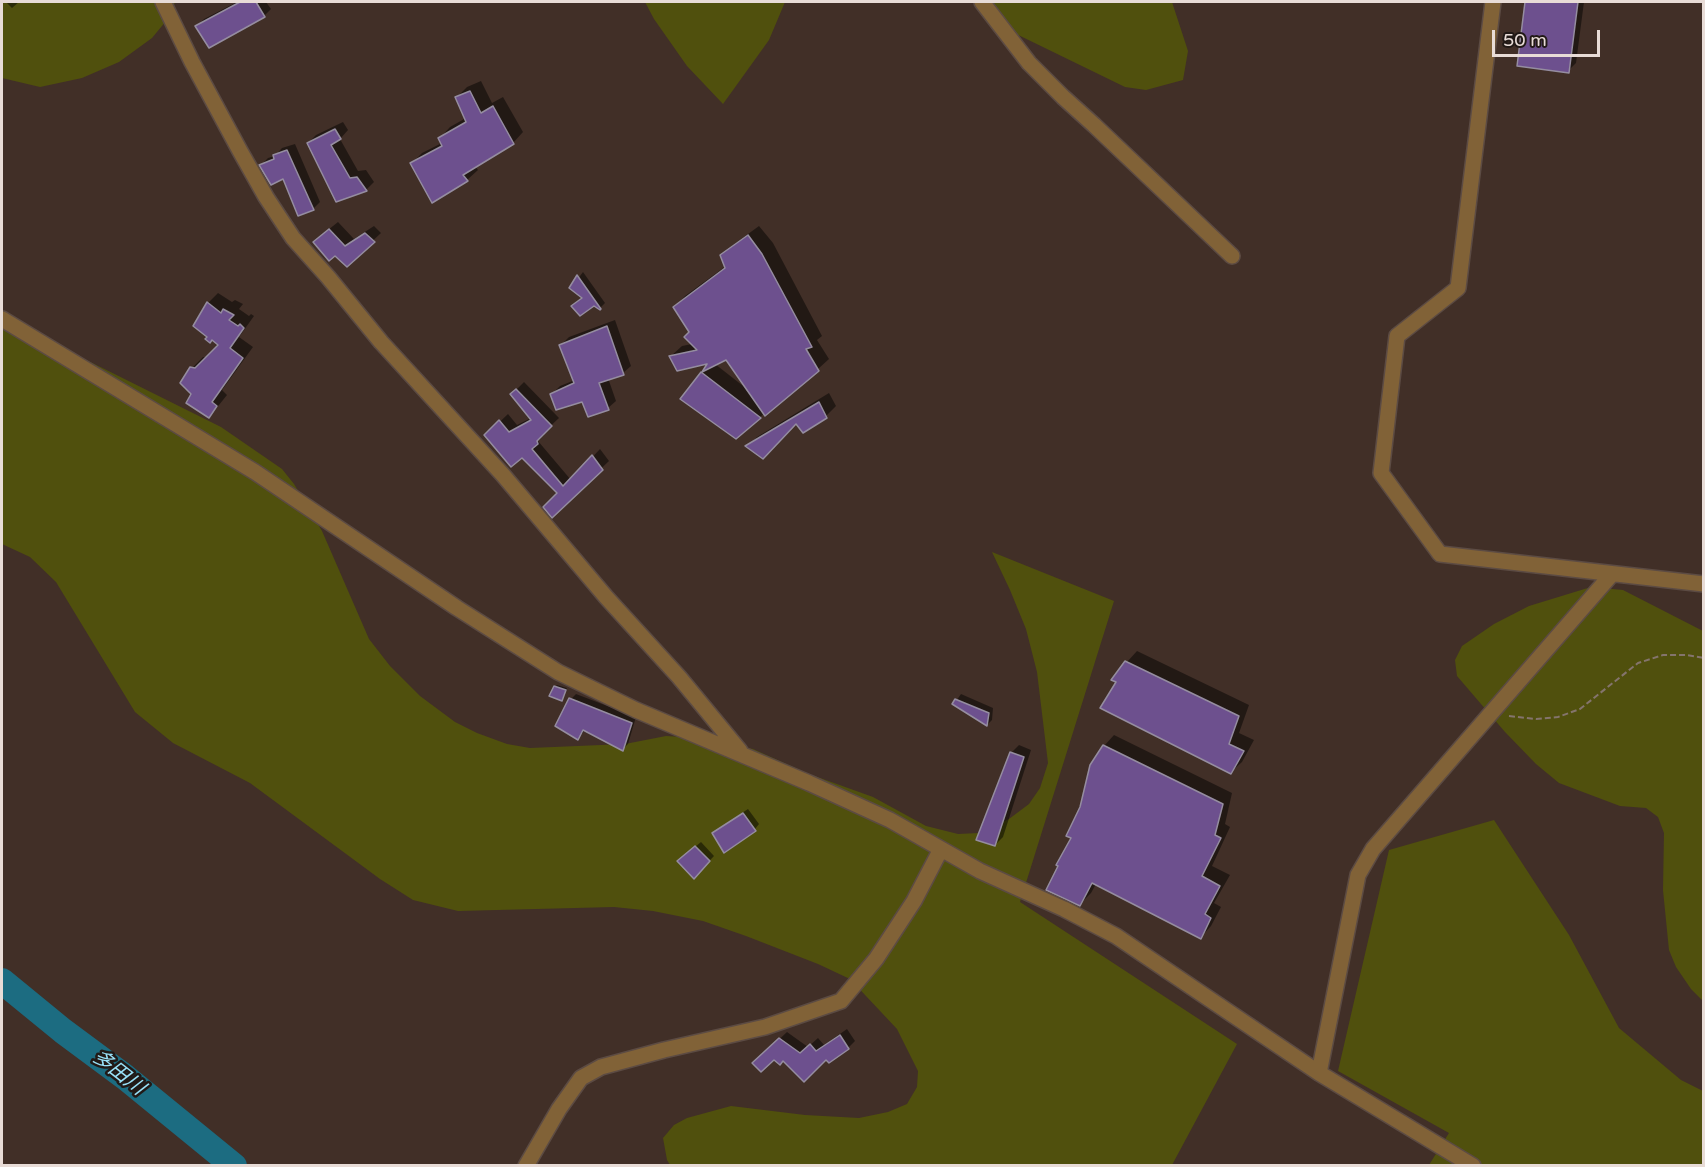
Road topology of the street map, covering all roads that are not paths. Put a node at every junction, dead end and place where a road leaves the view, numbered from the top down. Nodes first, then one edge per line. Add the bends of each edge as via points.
1 (163, 2) edge
2 (982, 2) edge
3 (1493, 2) edge
4 (1232, 256) dead end
5 (2, 319) edge
6 (1612, 574) junction
7 (1704, 584) edge
8 (742, 754) junction
9 (941, 849) junction
10 (1319, 1073) junction
11 (526, 1166) edge
12 (1473, 1166) edge

1 - 8 street via 240,151 293,238 679,677
2 - 4 street via 1029,63 1062,97
3 - 6 street via 1458,288 1397,336 1381,473 1440,554
5 - 8 street via 255,472 558,672
6 - 7 street
6 - 10 street via 1373,849 1358,875
8 - 9 street via 890,820
9 - 10 street via 1116,936
9 - 11 street via 914,901 876,959 841,1001 765,1027 601,1067 581,1078
10 - 12 street

